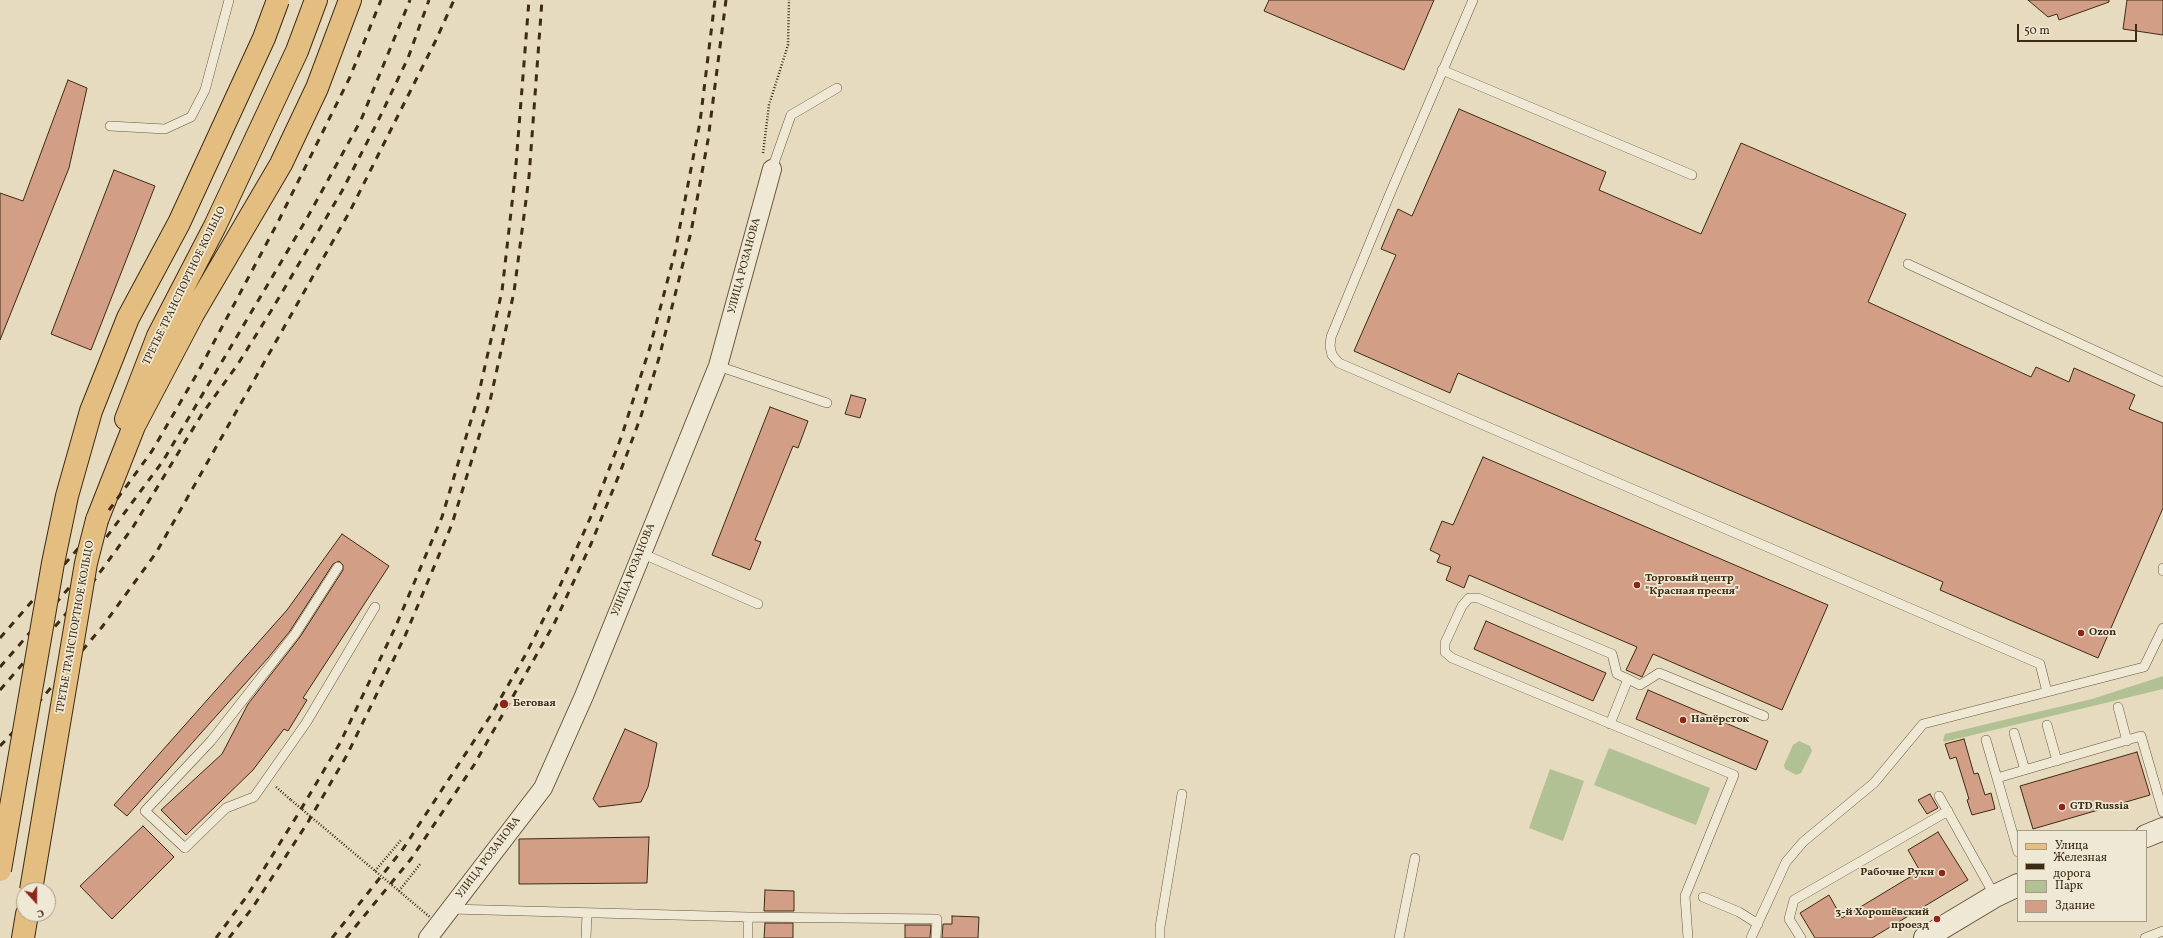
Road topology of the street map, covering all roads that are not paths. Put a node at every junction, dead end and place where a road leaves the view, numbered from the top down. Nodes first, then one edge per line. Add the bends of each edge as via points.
1 (229, 0) edge
2 (278, 0) edge
3 (316, 0) edge
4 (350, 0) edge
5 (1473, 0) edge
6 (1442, 70) junction
7 (837, 88) dead end
8 (110, 126) dead end
9 (1692, 175) dead end
10 (770, 176) joint
11 (1908, 264) dead end
12 (718, 366) junction
13 (2163, 382) edge
14 (827, 403) dead end
15 (97, 520) junction
16 (641, 554) junction
17 (338, 567) dead end
18 (2163, 568) edge
19 (2163, 571) edge
20 (758, 604) dead end
21 (375, 607) dead end
22 (2163, 628) edge
23 (1628, 679) junction
24 (2047, 692) junction
25 (2118, 707) dead end
26 (1764, 716) dead end
27 (1610, 724) junction
28 (2047, 725) dead end
29 (2014, 732) dead end
30 (1986, 740) dead end
31 (2127, 741) junction
32 (2057, 761) junction
33 (2025, 770) junction
34 (1997, 778) junction
35 (1182, 794) dead end
36 (1940, 796) dead end
37 (1948, 811) junction
38 (2163, 812) edge
39 (2163, 829) edge
40 (2147, 836) edge
41 (2017, 848) edge
42 (1415, 858) dead end
43 (0, 870) edge
44 (32, 882) edge
45 (2017, 885) edge
46 (1995, 896) junction
47 (1703, 897) dead end
48 (450, 909) junction
49 (587, 913) junction
50 (748, 917) junction
51 (26, 922) edge
52 (1758, 924) junction
53 (2163, 931) edge
54 (23, 938) edge
55 (428, 938) edge
56 (586, 938) edge
57 (748, 938) edge
58 (936, 938) edge
59 (1160, 938) edge
60 (1399, 938) edge
61 (1688, 938) edge
62 (1751, 938) edge
63 (1801, 938) edge
64 (1925, 938) edge
65 (2145, 938) edge

1 - 8 lane via 205,90 191,117 165,129
2 - 43 main road, bridge via 264,38 179,223 128,318 91,411 67,496 53,563
3 - 15 main road, ТРЕТЬЕ ТРАНСПОРТНОЕ КОЛЬЦО via 297,51 219,219 158,336 112,459
4 - 15 main road via 317,88 281,164 193,314 134,426
5 - 6 lane
6 - 9 lane
6 - 24 lane via 1331,337 1332,355 1339,363 2040,664
7 - 10 lane via 791,115
10 - 12 street, УЛИЦА РОЗАНОВА
11 - 13 lane
12 - 14 lane
12 - 16 street, УЛИЦА РОЗАНОВА
15 - 44 main road, ТРЕТЬЕ ТРАНСПОРТНОЕ КОЛЬЦО, bridge via 86,563
16 - 20 lane
16 - 48 street, УЛИЦА РОЗАНОВА via 584,696 543,788
17 - 21 lane via 295,634 211,741 145,811 185,848 226,808 254,797 306,723
18 - 19 lane
22 - 24 lane via 2144,667
23 - 26 lane via 1640,685 1659,673
23 - 27 lane
23 - 27 lane via 1617,674 1612,654 1478,598 1469,598 1462,606 1445,643 1445,652 1452,658
24 - 52 lane via 1923,724 1874,783 1803,842 1791,857
25 - 31 lane
27 - 61 lane via 1734,776 1685,896
28 - 32 lane
29 - 33 lane
30 - 34 lane
31 - 32 lane
31 - 38 lane via 2141,736
32 - 33 lane
33 - 34 lane
34 - 41 lane
35 - 59 lane
36 - 37 lane
37 - 46 lane
37 - 63 lane via 1794,900 1789,919
39 - 40 street
42 - 60 lane
45 - 46 street
46 - 64 street
47 - 52 lane via 1739,912
48 - 49 lane
48 - 55 street, УЛИЦА РОЗАНОВА
49 - 50 lane
49 - 56 lane
50 - 57 lane
50 - 58 lane via 937,919
51 - 54 main road
52 - 62 lane
53 - 65 lane

